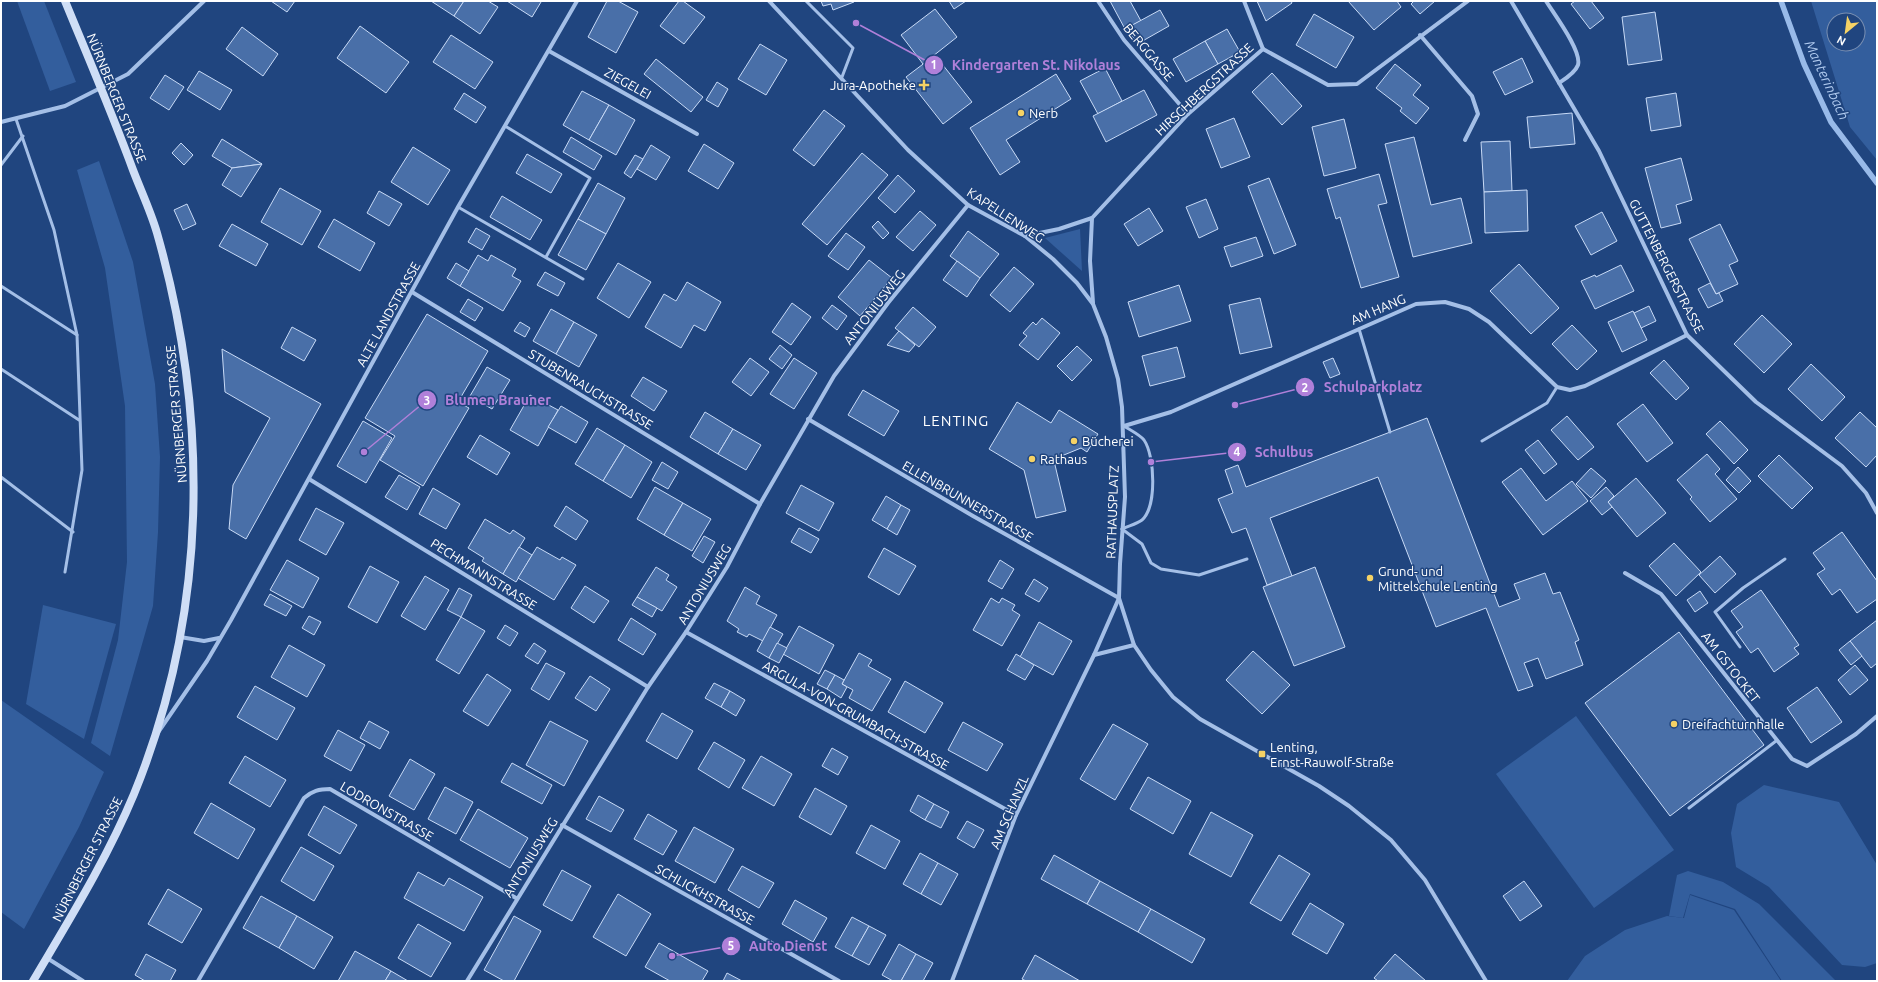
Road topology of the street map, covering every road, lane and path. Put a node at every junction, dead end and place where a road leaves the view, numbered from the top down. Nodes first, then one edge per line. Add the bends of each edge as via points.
1 (65, 1) edge
2 (204, 1) edge
3 (577, 1) edge
4 (770, 1) edge
5 (806, 1) edge
6 (1098, 1) edge
7 (1244, 1) edge
8 (1468, 1) edge
9 (1511, 1) edge
10 (1546, 1) edge
11 (1420, 35) junction
12 (1263, 49) junction
13 (548, 51) junction
14 (842, 77) junction
15 (1559, 83) junction
16 (101, 89) junction
17 (1188, 114) junction
18 (16, 119) junction
19 (1, 122) edge
20 (505, 126) junction
21 (697, 134) dead end
22 (23, 136) junction
23 (1465, 140) dead end
24 (1, 165) edge
25 (968, 205) junction
26 (458, 207) junction
27 (1092, 218) junction
28 (1025, 236) junction
29 (546, 257) junction
30 (583, 279) dead end
31 (1, 286) edge
32 (412, 292) junction
33 (1094, 304) junction
34 (1359, 327) junction
35 (77, 335) junction
36 (1687, 335) junction
37 (1, 369) edge
38 (1557, 387) junction
39 (808, 419) junction
40 (79, 420) junction
41 (1124, 426) junction
42 (1390, 432) dead end
43 (1482, 440) dead end
44 (1, 477) edge
45 (309, 479) junction
46 (760, 504) junction
47 (1877, 513) edge
48 (1122, 529) junction
49 (73, 532) junction
50 (1247, 559) dead end
51 (1785, 559) dead end
52 (65, 572) dead end
53 (1625, 573) dead end
54 (1119, 598) junction
55 (686, 632) junction
56 (180, 637) junction
57 (219, 638) junction
58 (1134, 645) junction
59 (1740, 647) dead end
60 (1094, 655) junction
61 (648, 687) junction
62 (1877, 716) edge
63 (154, 740) junction
64 (1776, 741) junction
65 (1689, 808) dead end
66 (1016, 815) junction
67 (562, 825) junction
68 (516, 898) junction
69 (47, 958) junction
70 (33, 981) edge
71 (83, 981) edge
72 (198, 981) edge
73 (467, 981) edge
74 (839, 981) edge
75 (952, 981) edge
76 (1486, 981) edge

1 - 16 main road, NÜRNBERGER STRASSE
2 - 16 street via 128,74
3 - 13 street, ALTE LANDSTRASSE
4 - 14 street, KAPELLENWEG
5 - 14 lane via 853,48
6 - 17 street, BERGGASSE via 1124,40
7 - 12 street, HIRSCHBERGSTRASSE
8 - 11 street
9 - 15 street, GUTTENBERGERSTRASSE
10 - 15 street via 1577,53 1578,66
11 - 12 street via 1357,84 1328,85
11 - 23 street via 1472,96 1478,114
12 - 17 street, HIRSCHBERGSTRASSE
13 - 20 street, ALTE LANDSTRASSE
13 - 21 street, ZIEGELEI
14 - 25 street, KAPELLENWEG via 908,150
15 - 36 street, GUTTENBERGERSTRASSE via 1599,151
16 - 18 street via 65,106
16 - 56 main road, NÜRNBERGER STRASSE via 156,230 181,330 194,450 194,485 193,531
17 - 27 street, HIRSCHBERGSTRASSE
18 - 19 street
18 - 22 lane
20 - 26 street, ALTE LANDSTRASSE
20 - 29 lane via 590,178
22 - 24 lane
22 - 35 lane via 54,230
25 - 28 street, KAPELLENWEG
25 - 39 street, ANTONIUSWEG via 884,309 834,376
26 - 29 lane
26 - 32 street, ALTE LANDSTRASSE
27 - 28 street, HIRSCHBERGSTRASSE via 1059,229
27 - 33 street via 1090,261
28 - 33 street, KAPELLENWEG via 1053,259
29 - 30 lane
31 - 35 lane
32 - 45 street, ALTE LANDSTRASSE
32 - 46 street, STUBENRAUCHSTRASSE
33 - 41 street, KAPELLENWEG via 1118,379
34 - 38 street, AM HANG via 1416,304 1445,302 1469,309 1488,322
34 - 41 street, AM HANG via 1171,412
34 - 42 lane
35 - 40 lane
36 - 38 street via 1585,386 1570,390
36 - 47 street, GUTTENBERGERSTRASSE via 1756,402 1842,466 1866,494
37 - 40 lane
38 - 43 lane via 1547,403
39 - 46 street, ANTONIUSWEG
39 - 54 street, ELLENBRUNNERSTRASSE
40 - 49 lane via 82,470
41 - 48 street, RATHAUSPLATZ via 1125,497
41 - 48 lane via 1144,440 1151,462 1153,497 1142,520
44 - 49 lane
45 - 57 street, ALTE LANDSTRASSE
45 - 61 street, PECHMANNSTRASSE
46 - 55 street, ANTONIUSWEG via 727,567
48 - 50 lane via 1142,544 1151,563 1161,569 1198,575
48 - 54 street, RATHAUSPLATZ
49 - 52 lane
51 - 59 lane via 1743,588 1715,612
53 - 64 street, AM GSTOCKET via 1661,594
54 - 58 street
54 - 60 street, AM SCHANZL
55 - 61 street, ANTONIUSWEG
55 - 66 street, ARGULA-VON-GRUMBACH-STRASSE
56 - 57 street via 204,641
56 - 63 main road, NÜRNBERGER STRASSE
57 - 63 street, ALTE LANDSTRASSE via 203,667
58 - 60 street
58 - 76 street via 1173,696 1200,719 1319,786 1391,840 1424,880
60 - 66 street, AM SCHANZL
61 - 67 street, ANTONIUSWEG
62 - 64 street, AM GSTOCKET via 1856,734 1807,766 1792,759
63 - 69 main road, NÜRNBERGER STRASSE via 121,823 78,906
64 - 65 lane
66 - 75 street, AM SCHANZL
67 - 68 street, ANTONIUSWEG
67 - 74 street, SCHLICKHSTRASSE
68 - 72 street, LODRONSTRASSE via 330,790 319,790 304,798
68 - 73 street, ANTONIUSWEG
69 - 70 main road, NÜRNBERGER STRASSE
69 - 71 street

